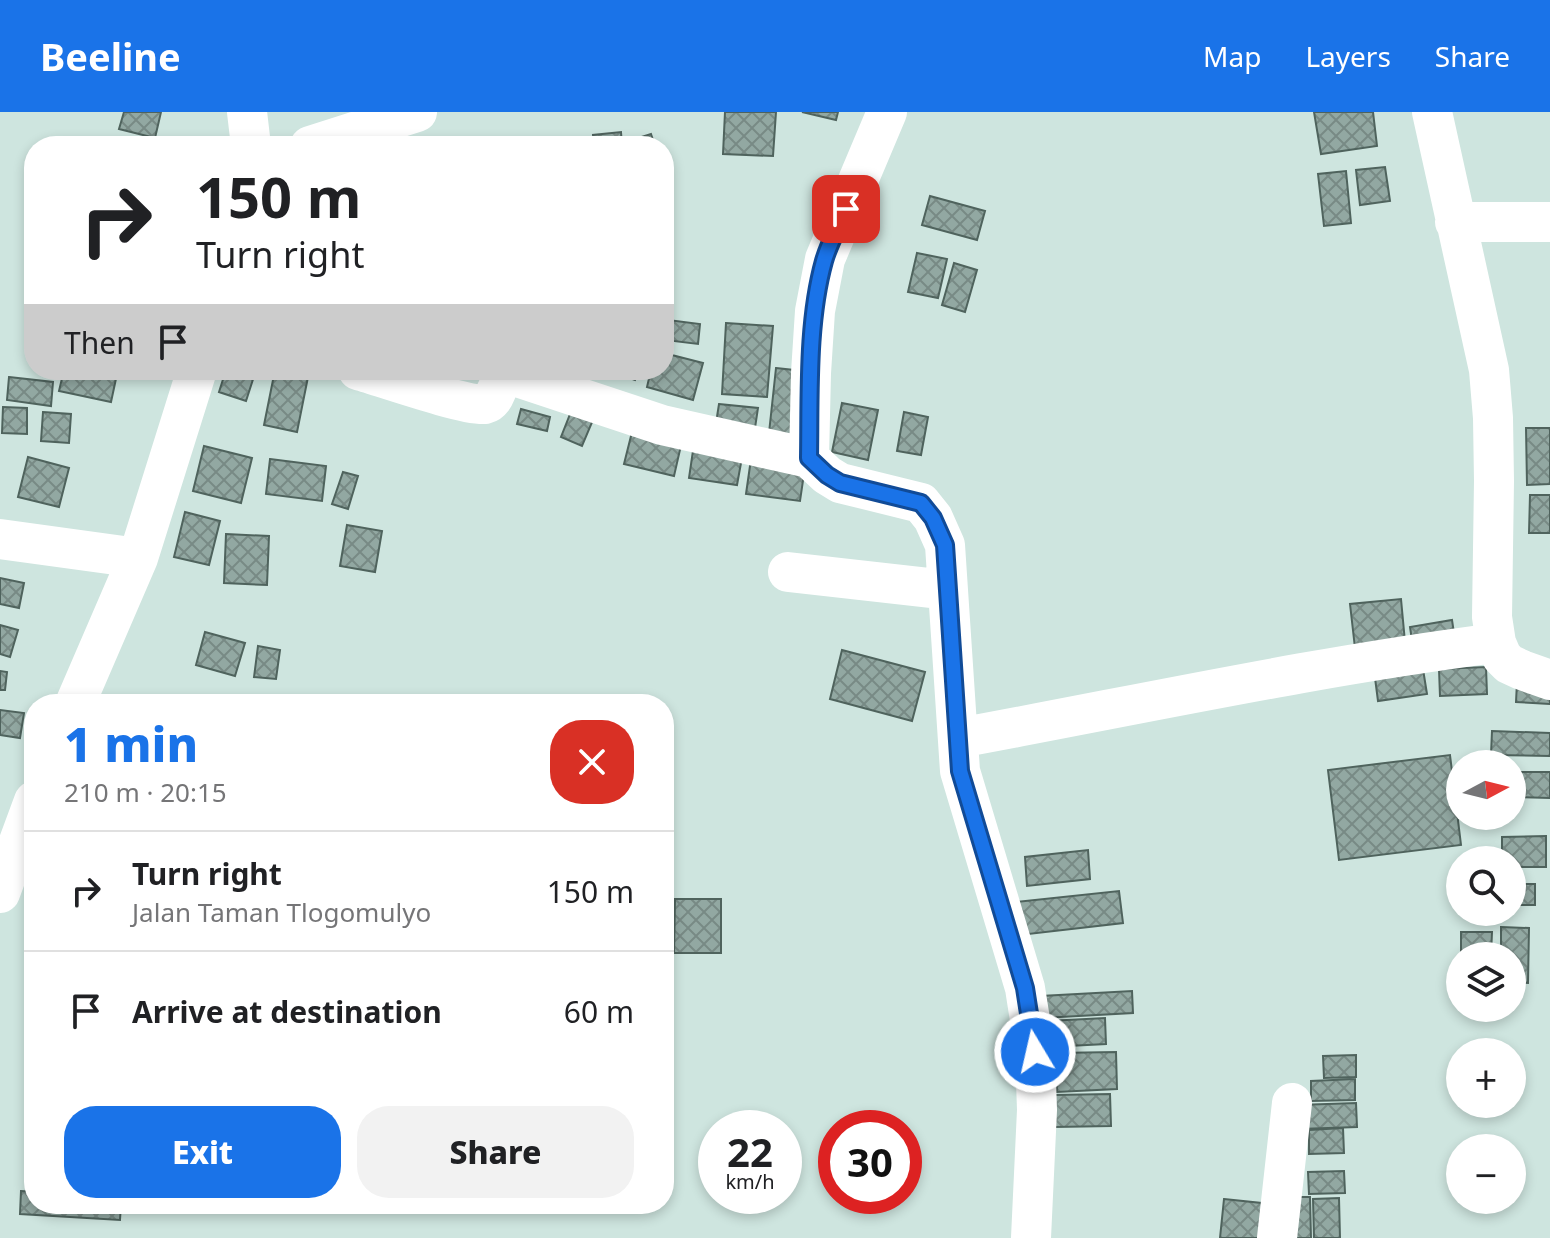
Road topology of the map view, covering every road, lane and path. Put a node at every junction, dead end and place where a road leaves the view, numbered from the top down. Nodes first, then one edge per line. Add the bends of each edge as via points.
1 (247, 112) edge
2 (417, 112) edge
3 (887, 112) edge
4 (1432, 112) edge
5 (250, 136) edge
6 (341, 136) edge
7 (1455, 222) junction
8 (1550, 222) edge
9 (194, 380) edge
10 (392, 380) edge
11 (502, 380) edge
12 (526, 380) edge
13 (809, 458) junction
14 (0, 539) edge
15 (138, 558) junction
16 (788, 572) dead end
17 (948, 590) junction
18 (1496, 643) junction
19 (1550, 680) edge
20 (79, 694) edge
21 (959, 738) junction
22 (24, 833) edge
23 (0, 893) edge
24 (1292, 1103) dead end
25 (1031, 1238) edge
26 (1277, 1238) edge

1 - 5 street
2 - 6 street
3 - 13 street via 825,259 815,311
4 - 7 street
7 - 8 street
7 - 18 street via 1490,382
9 - 15 street
10 - 11 street via 484,404
12 - 13 street via 662,425
13 - 17 street via 840,483 921,503 945,545
14 - 15 street
15 - 20 street
16 - 17 street
17 - 21 street
18 - 19 street via 1509,664
18 - 21 street
21 - 25 street via 960,771 1025,988 1035,1052
22 - 23 street
24 - 26 street

